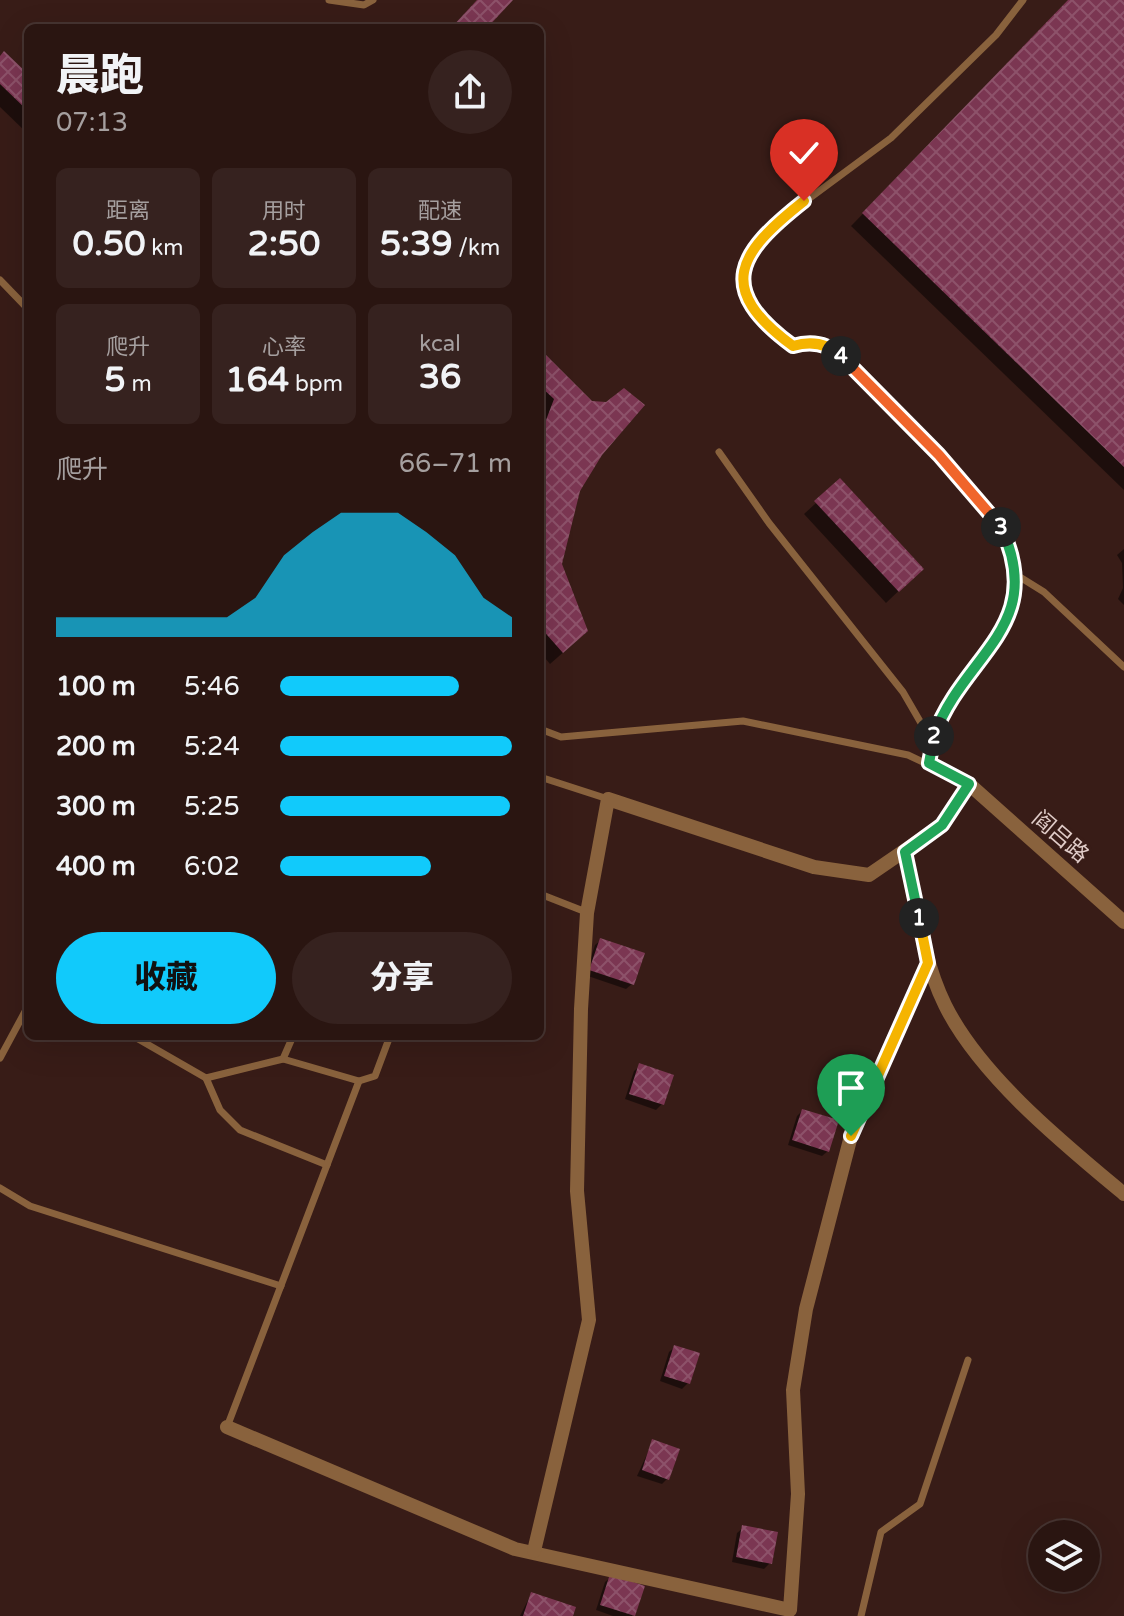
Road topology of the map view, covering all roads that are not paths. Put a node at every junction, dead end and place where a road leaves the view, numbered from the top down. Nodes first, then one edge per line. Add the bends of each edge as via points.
1 (329, 0) edge
2 (373, 0) edge
3 (1023, 0) edge
4 (0, 280) edge
5 (24, 305) edge
6 (719, 452) dead end
7 (1015, 574) junction
8 (1124, 667) edge
9 (544, 731) edge
10 (932, 742) junction
11 (929, 763) junction
12 (544, 778) edge
13 (969, 784) junction
14 (608, 799) junction
15 (910, 849) junction
16 (544, 896) edge
17 (587, 913) junction
18 (1124, 922) edge
19 (928, 963) junction
20 (24, 1013) edge
21 (140, 1040) edge
22 (291, 1040) edge
23 (388, 1040) edge
24 (0, 1058) edge
25 (283, 1059) junction
26 (206, 1078) junction
27 (359, 1081) junction
28 (327, 1165) junction
29 (0, 1188) edge
30 (1124, 1194) edge
31 (281, 1286) junction
32 (968, 1360) dead end
33 (227, 1427) joint
34 (534, 1551) junction
35 (790, 1613) edge
36 (861, 1616) edge

1 - 2 lane via 364,5
3 - 7 lane via 996,35 891,138 768,229 742,265 744,290 763,324 793,346 809,341 833,349 860,373 1000,525 1011,547
4 - 5 lane
6 - 10 lane via 903,692
7 - 8 lane via 1044,592
7 - 10 lane via 1013,613 942,715
9 - 11 lane via 561,737 743,721
10 - 11 lane
11 - 13 lane
12 - 14 lane
13 - 15 street via 942,825
13 - 18 street, 阎吕路
14 - 15 street via 814,867 869,875
14 - 17 street
15 - 19 street
16 - 17 lane
17 - 34 street via 577,1191 589,1320
19 - 30 street via 946,1006 993,1071
19 - 35 street via 851,1136 806,1309 793,1390 798,1494
20 - 24 lane
21 - 26 lane
22 - 25 lane
23 - 27 lane via 375,1076
25 - 26 lane
25 - 27 lane
26 - 28 lane via 220,1110 240,1130
27 - 28 lane
28 - 31 lane
29 - 31 lane via 30,1206
31 - 33 lane
32 - 36 lane via 920,1504 881,1532
33 - 34 street via 515,1549
34 - 35 street

